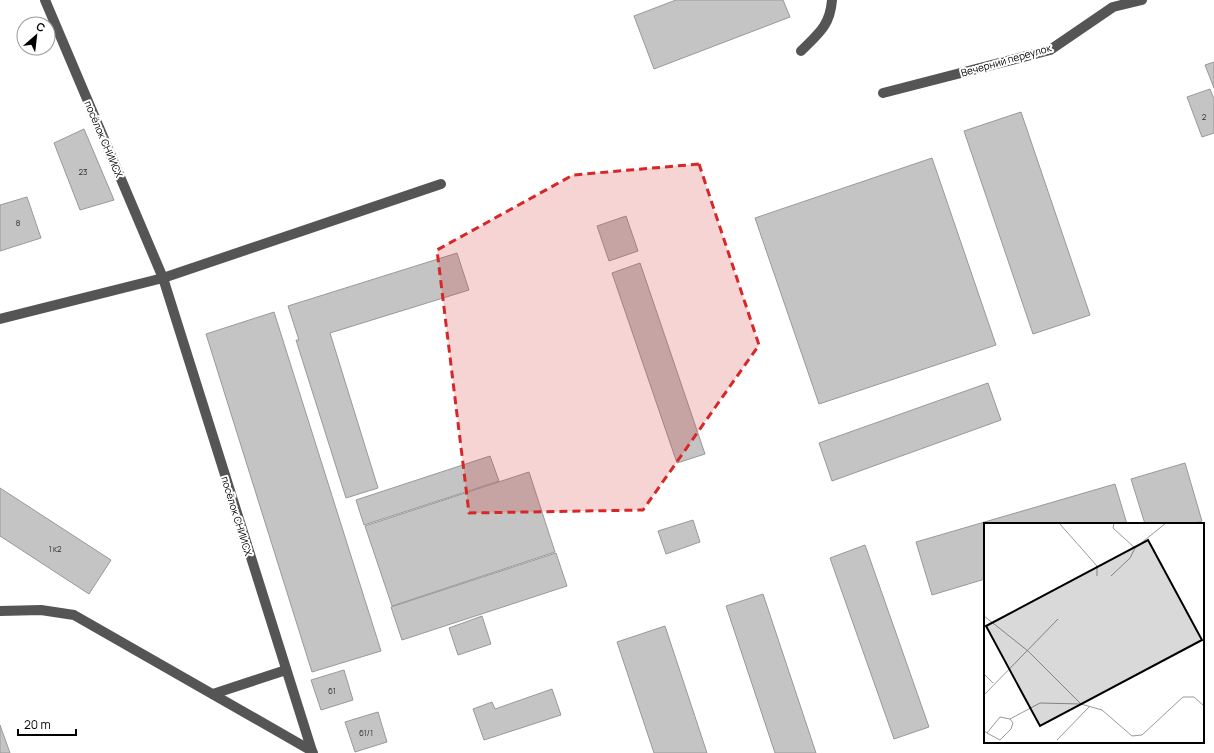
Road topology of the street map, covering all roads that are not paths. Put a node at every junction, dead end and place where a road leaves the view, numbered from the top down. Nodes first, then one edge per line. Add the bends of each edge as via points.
1 (45, 0) edge
2 (832, 0) edge
3 (1142, 0) edge
4 (1112, 4) edge
5 (801, 51) dead end
6 (883, 93) dead end
7 (441, 184) dead end
8 (163, 278) junction
9 (0, 319) edge
10 (0, 611) edge
11 (286, 670) junction
12 (213, 694) junction
13 (312, 752) edge

1 - 8 street, посёлок СНИИСХ
2 - 5 street via 825,26
3 - 4 street, Вечерний переулок
4 - 6 street, Вечерний переулок via 1050,50
7 - 8 street
8 - 9 street
8 - 11 street, посёлок СНИИСХ
10 - 12 street via 41,610 74,615
11 - 12 street
11 - 13 street, посёлок СНИИСХ
12 - 13 street

